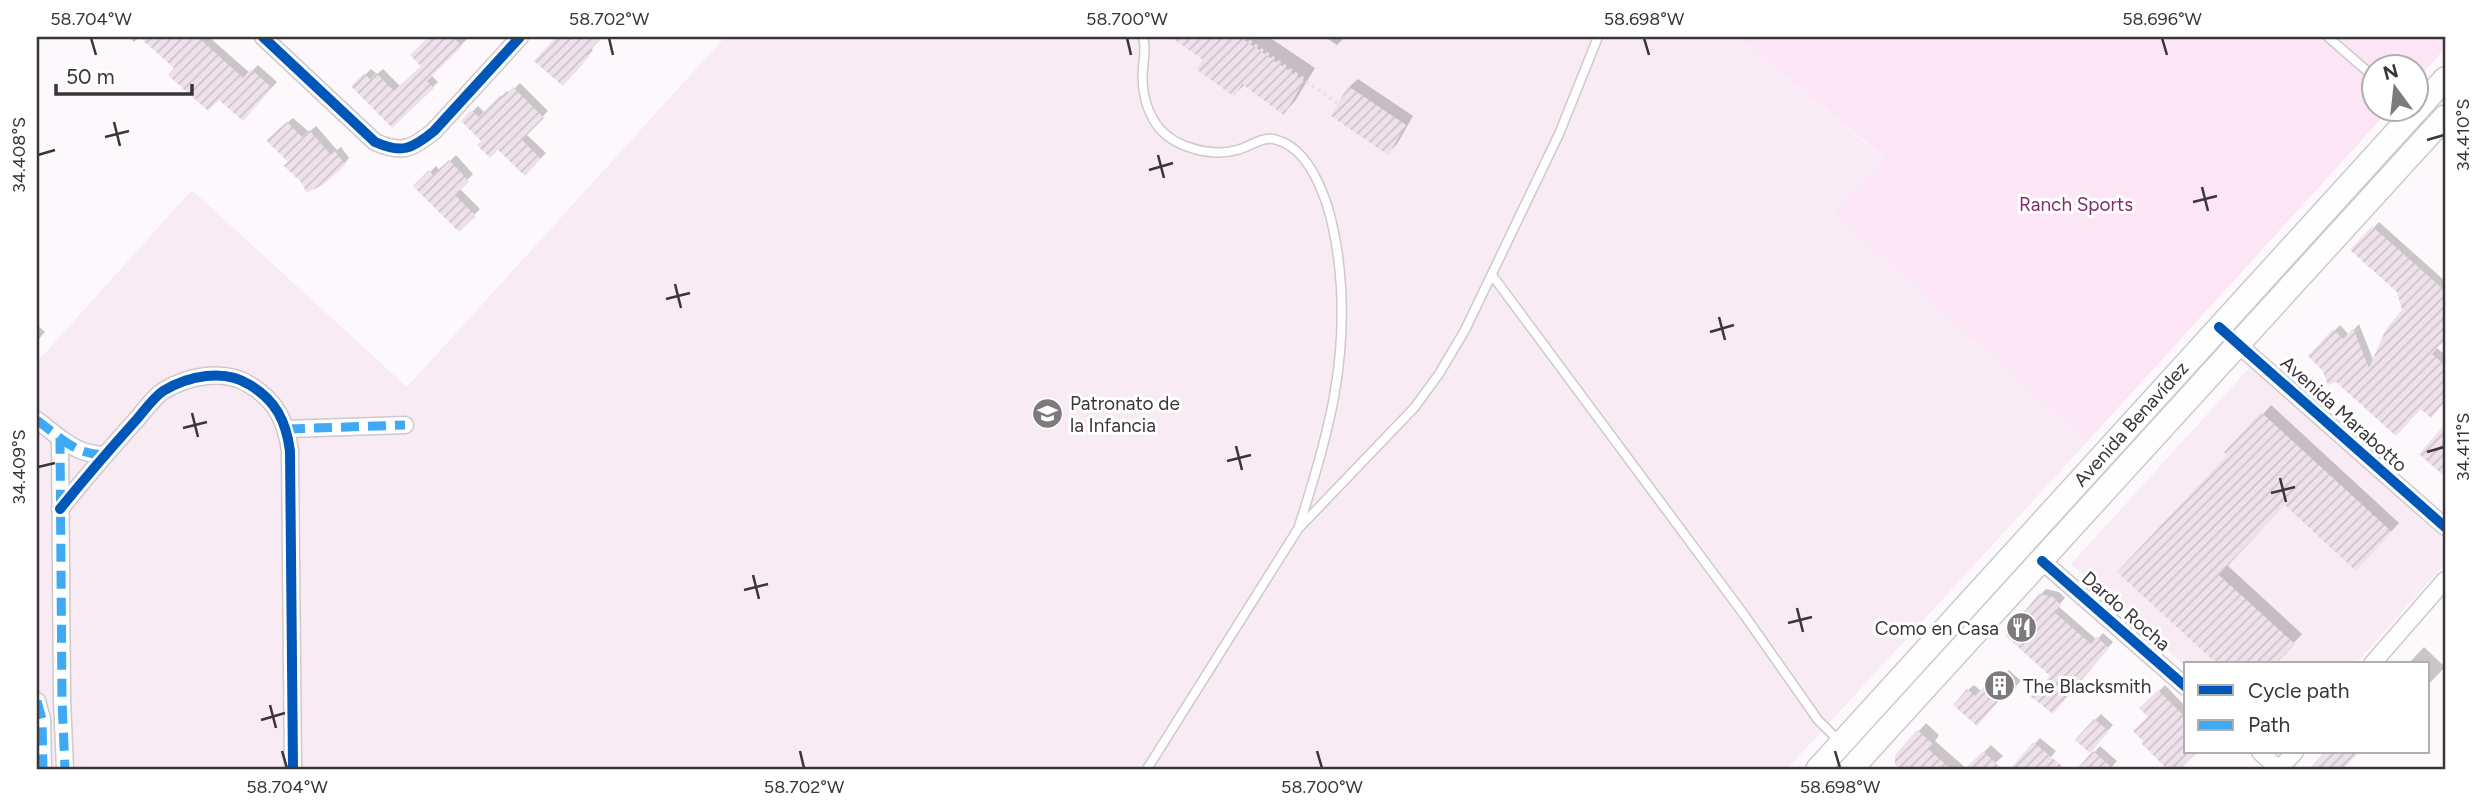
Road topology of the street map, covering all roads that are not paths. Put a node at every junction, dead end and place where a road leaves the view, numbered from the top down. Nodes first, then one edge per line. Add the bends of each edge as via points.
1 (263, 37) edge
2 (520, 37) edge
3 (1143, 37) edge
4 (1598, 37) edge
5 (2328, 37) edge
6 (2360, 65) edge
7 (2445, 117) edge
8 (2402, 122) edge
9 (1492, 275) junction
10 (2219, 327) junction
11 (2238, 344) junction
12 (37, 420) edge
13 (405, 425) dead end
14 (287, 429) junction
15 (60, 438) junction
16 (104, 455) junction
17 (60, 509) junction
18 (2445, 527) edge
19 (1298, 529) junction
20 (2042, 561) junction
21 (2445, 580) edge
22 (2374, 662) edge
23 (2184, 685) edge
24 (62, 700) junction
25 (37, 701) edge
26 (1842, 743) junction
27 (2262, 754) edge
28 (2293, 754) edge
29 (1859, 767) edge
30 (43, 769) edge
31 (65, 769) edge
32 (293, 769) edge
33 (1147, 769) edge
34 (1818, 769) edge
35 (2279, 769) edge

1 - 2 street via 375,142 404,149 434,131
3 - 19 lane via 1145,102 1171,140 1197,150 1236,151 1260,140 1276,139 1296,150 1316,175 1326,201 1340,271 1342,344 1318,466
4 - 9 lane via 1559,134
5 - 6 lane
7 - 11 main road, Avenida Benavídez
8 - 10 main road, Avenida Benavídez
9 - 19 lane via 1465,330 1414,408
9 - 26 lane via 1818,720
10 - 11 street, Avenida Marabotto
10 - 26 main road, Avenida Benavídez
11 - 18 street, Avenida Marabotto
11 - 20 main road, Avenida Benavídez
12 - 15 street
13 - 14 street
14 - 16 street via 265,394 245,381 217,375 189,378 161,393
14 - 32 street
15 - 16 street via 76,450
15 - 17 street
16 - 17 street
17 - 24 street
19 - 33 lane
20 - 23 street, Dardo Rocha
20 - 29 main road, Avenida Benavídez
21 - 22 street
24 - 25 street
24 - 31 street
25 - 30 street
26 - 29 street
26 - 34 main road, Avenida Benavídez
27 - 35 street
28 - 35 street

